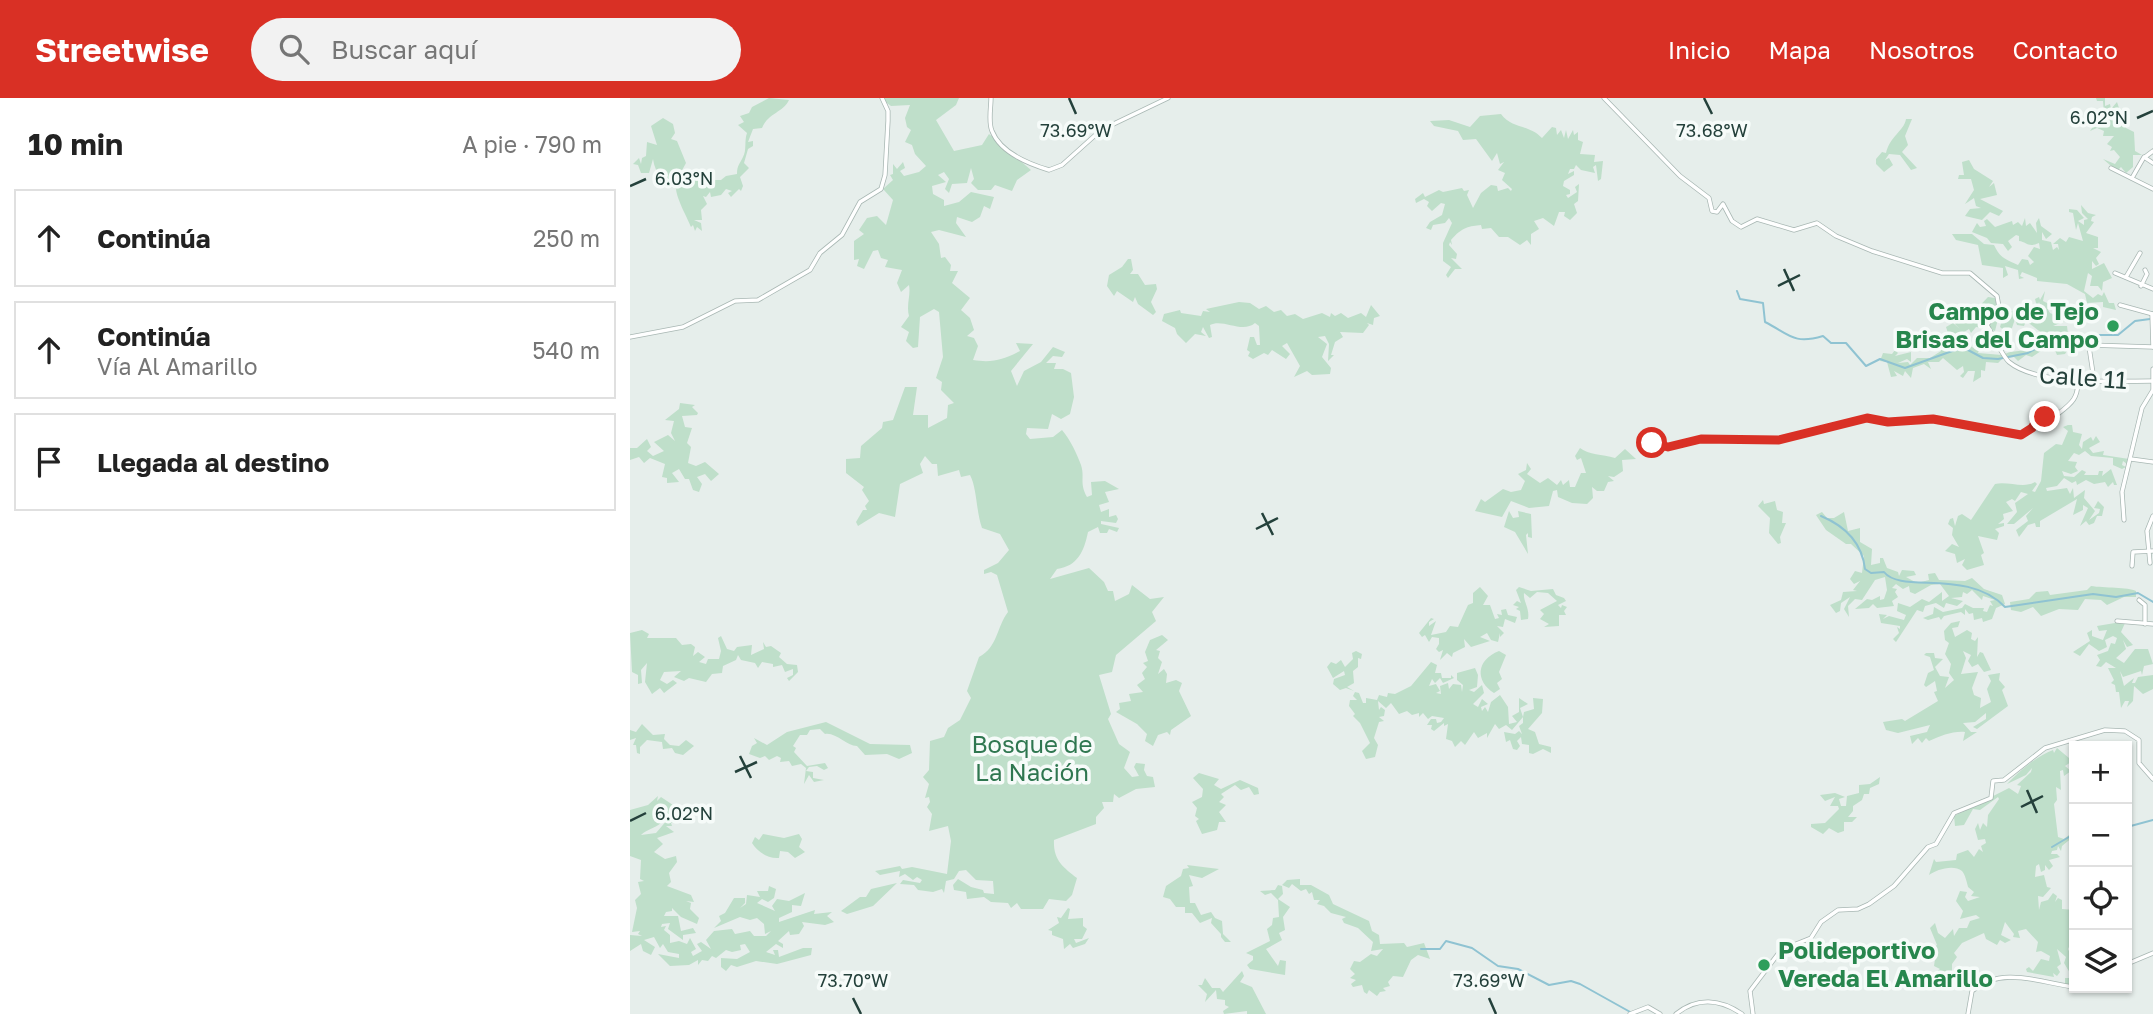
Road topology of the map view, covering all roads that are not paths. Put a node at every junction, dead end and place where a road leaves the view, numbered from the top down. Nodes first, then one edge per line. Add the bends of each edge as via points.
1 (882, 98) edge
2 (991, 98) edge
3 (1168, 98) edge
4 (1604, 98) edge
5 (2153, 151) edge
6 (2144, 157) junction
7 (2153, 163) edge
8 (2111, 168) dead end
9 (2132, 178) junction
10 (2153, 189) edge
11 (2140, 253) dead end
12 (2145, 270) dead end
13 (2115, 272) dead end
14 (2126, 277) junction
15 (2141, 286) junction
16 (2153, 289) edge
17 (2120, 305) dead end
18 (2152, 315) edge
19 (630, 337) edge
20 (2153, 347) edge
21 (2153, 369) edge
22 (2077, 378) junction
23 (2094, 380) junction
24 (2153, 381) edge
25 (2153, 391) edge
26 (1652, 443) dead end
27 (2132, 459) junction
28 (2153, 462) edge
29 (2153, 516) edge
30 (2124, 520) dead end
31 (2151, 551) edge
32 (2150, 563) dead end
33 (2133, 566) dead end
34 (2138, 600) dead end
35 (2117, 621) dead end
36 (2144, 624) junction
37 (2153, 624) edge
38 (2153, 779) edge
39 (2153, 953) edge
40 (2132, 962) edge
41 (2069, 987) edge
42 (1631, 1013) edge
43 (1660, 1014) edge
44 (1676, 1014) edge
45 (1742, 1014) edge
46 (1754, 1014) edge
47 (1968, 1014) edge

1 - 19 street via 888,121 881,189 860,202 842,235 820,253 810,270 758,300 735,301 683,327
2 - 3 street via 990,129 994,135 1023,160 1049,170 1062,165 1101,130
4 - 22 street, Calle 11 via 1680,176 1709,198 1714,213 1723,204 1741,227 1757,219 1794,230 1817,223 1872,251 1942,273 1970,273 2000,302 1987,325 2005,358 2032,376
5 - 6 street
6 - 7 street
6 - 9 street
8 - 9 street
9 - 10 street
11 - 14 street
12 - 15 street
13 - 14 street
14 - 15 street
15 - 16 street
17 - 18 street
18 - 20 street
20 - 23 street via 2089,343
21 - 24 street
22 - 23 street, Calle 11
22 - 26 street via 2078,393 2072,404 2049,421 2041,414 2021,435 1933,419 1888,422 1867,418 1779,440 1701,439 1668,447
23 - 24 street, Calle 11
24 - 25 street
25 - 27 street via 2142,408
27 - 28 street
27 - 30 street via 2122,496
29 - 31 street via 2147,531
31 - 32 street
31 - 33 street via 2133,552
34 - 36 street via 2145,605
35 - 36 street
36 - 37 street
38 - 46 street via 2140,763 2139,740 2125,731 2105,730 2045,748 2004,780 1993,781 1991,797 1954,813 1936,844 1928,847 1894,886 1858,909 1838,909 1821,922 1811,938 1781,950 1750,991
39 - 40 street
41 - 47 street via 2034,978 1990,979 1972,991
42 - 43 street via 1648,1007
44 - 45 street via 1705,1000

